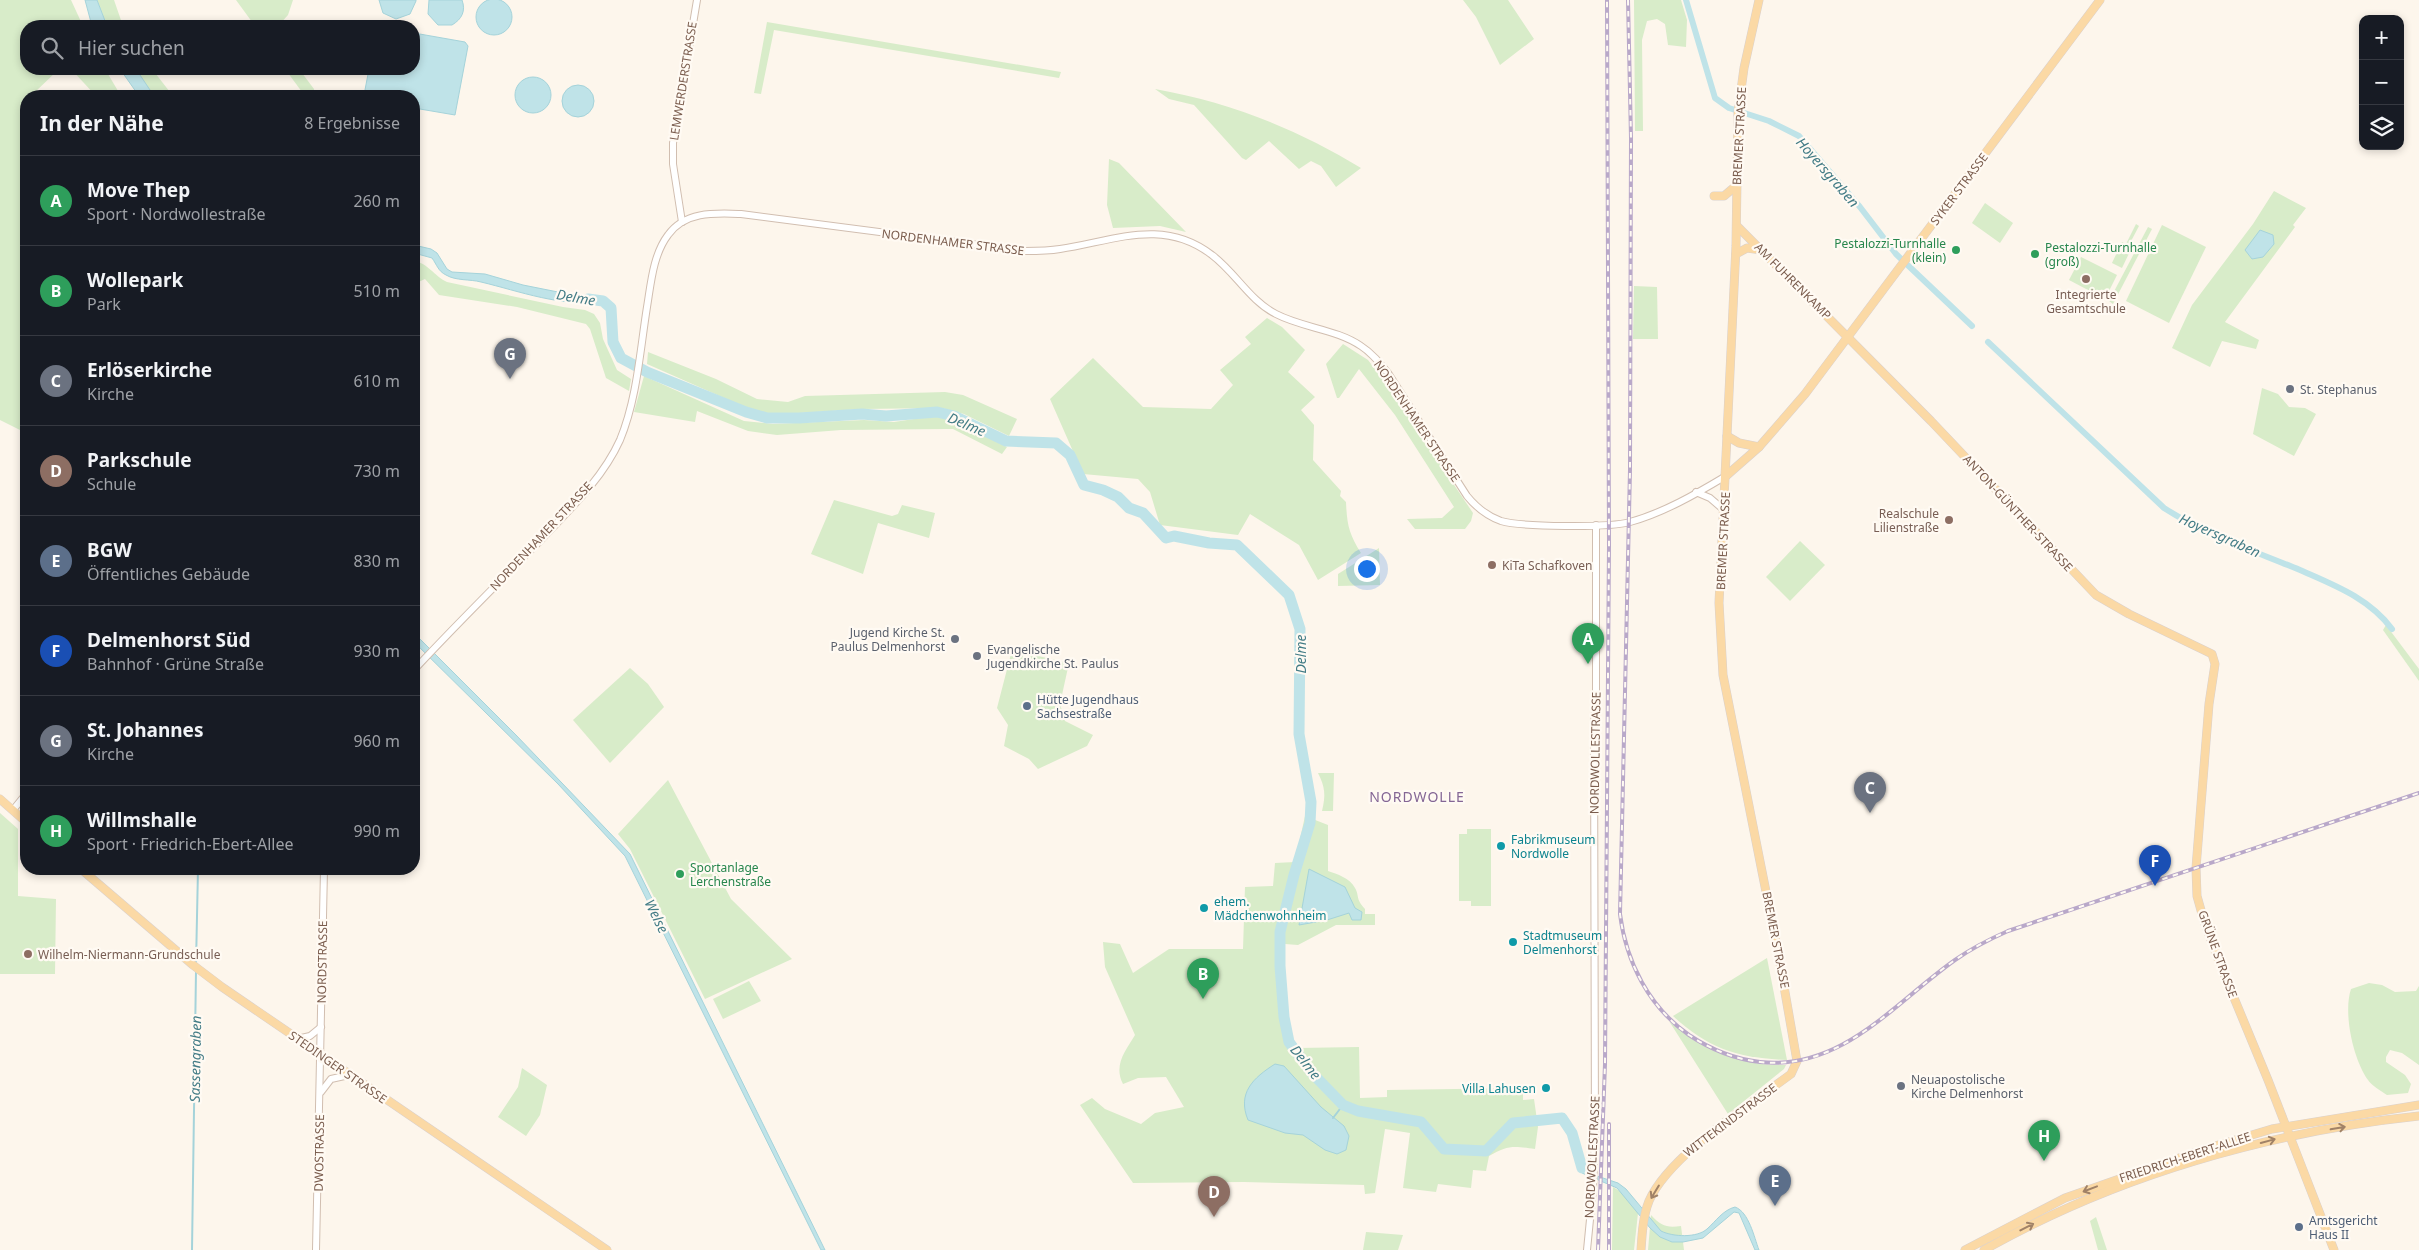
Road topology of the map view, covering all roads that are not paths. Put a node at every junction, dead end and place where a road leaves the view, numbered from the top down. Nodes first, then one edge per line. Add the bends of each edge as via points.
1 (697, 0) edge
2 (1759, 0) edge
3 (2100, 0) edge
4 (1737, 185) junction
5 (1714, 196) dead end
6 (682, 222) junction
7 (1737, 226) junction
8 (1763, 251) junction
9 (1736, 254) junction
10 (1849, 337) junction
11 (1727, 436) junction
12 (1759, 447) junction
13 (1726, 476) junction
14 (1696, 492) junction
15 (1724, 510) junction
16 (1596, 525) junction
17 (2212, 654) joint
18 (420, 663) edge
19 (0, 799) edge
20 (20, 801) edge
21 (13, 810) junction
22 (20, 816) edge
23 (88, 875) edge
24 (324, 875) edge
25 (321, 1027) junction
26 (297, 1039) junction
27 (321, 1055) junction
28 (1790, 1074) joint
29 (350, 1075) junction
30 (320, 1093) junction
31 (2419, 1105) edge
32 (2419, 1116) edge
33 (2287, 1127) junction
34 (2290, 1136) junction
35 (316, 1250) edge
36 (607, 1250) edge
37 (1586, 1250) edge
38 (1641, 1250) edge
39 (1965, 1250) edge
40 (1984, 1250) edge
41 (2334, 1250) edge

1 - 6 street, LEMWERDERSTRASSE via 674,133 673,164
2 - 4 main road, BREMER STRASSE via 1738,109
3 - 10 main road, SYKER STRASSE
4 - 5 main road via 1724,196
4 - 7 main road, BREMER STRASSE
6 - 16 street, NORDENHAMER STRASSE via 702,214 741,214 1025,251 1058,250 1142,233 1178,236 1213,255 1270,311 1306,327 1344,338 1375,358 1467,496 1482,511 1512,523
6 - 18 street, NORDENHAMER STRASSE via 668,235 658,256 625,424 602,470 576,503
7 - 8 main road, AM FUHRENKAMP
7 - 9 main road, BREMER STRASSE
8 - 9 main road via 1747,248
8 - 10 main road, AM FUHRENKAMP
9 - 11 main road, BREMER STRASSE
10 - 12 main road, SYKER STRASSE
10 - 17 main road, ANTON-GÜNTHER-STRASSE via 2096,595
11 - 12 main road via 1739,443
11 - 13 main road, BREMER STRASSE
12 - 13 main road, SYKER STRASSE
13 - 14 street, NORDENHAMER STRASSE
13 - 15 main road, BREMER STRASSE
14 - 15 street via 1710,498
14 - 16 street, NORDENHAMER STRASSE via 1649,516 1621,524
15 - 28 main road, BREMER STRASSE via 1720,603 1723,675 1797,1053 1796,1066
16 - 37 street, NORDWOLLESTRASSE via 1596,1042 1593,1189
17 - 33 main road, GRÜNE STRASSE via 2214,670 2200,811 2197,896 2220,964
19 - 21 main road
20 - 21 street
21 - 22 main road
23 - 26 main road, STEDINGER STRASSE via 196,967
24 - 25 street, NORDSTRASSE
25 - 26 street via 313,1035
25 - 27 street, NORDSTRASSE
26 - 27 main road, STEDINGER STRASSE
27 - 29 main road, STEDINGER STRASSE
27 - 30 street, DWOSTRASSE
28 -> 38 main road, WITTEKINDSTRASSE via 1677,1161 1653,1193 1643,1224
29 - 30 street via 331,1079
29 - 36 main road, STEDINGER STRASSE
30 - 35 street, DWOSTRASSE
31 - 33 main road, FRIEDRICH-EBERT-ALLEE
34 -> 32 main road, FRIEDRICH-EBERT-ALLEE
33 - 34 main road, GRÜNE STRASSE
33 -> 39 main road, FRIEDRICH-EBERT-ALLEE via 2205,1149 2088,1189 2040,1210
40 -> 34 main road, FRIEDRICH-EBERT-ALLEE via 2034,1223 2112,1188
34 - 41 main road, GRÜNE STRASSE

